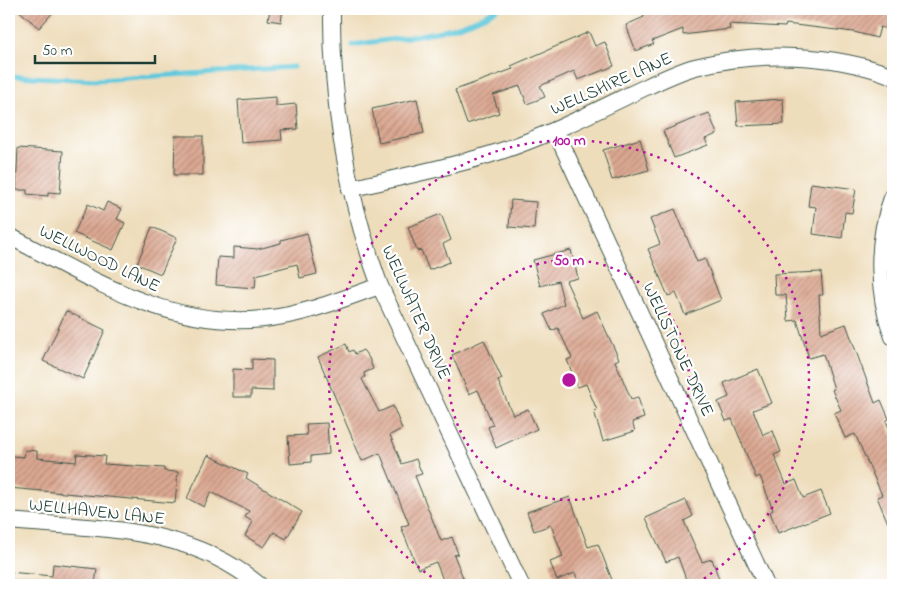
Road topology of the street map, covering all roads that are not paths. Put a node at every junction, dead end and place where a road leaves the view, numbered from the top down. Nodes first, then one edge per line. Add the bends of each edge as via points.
1 (332, 9) edge
2 (893, 76) edge
3 (555, 130) junction
4 (350, 189) junction
5 (893, 195) edge
6 (9, 236) edge
7 (380, 286) junction
8 (893, 337) edge
9 (9, 521) edge
10 (259, 585) edge
11 (521, 585) edge
12 (766, 585) edge

1 - 4 street, WELLWATER DRIVE via 337,112
2 - 3 street, WELLSHIRE LANE via 853,64 819,60 760,58 721,62 694,67 664,79
3 - 4 street, WELLSHIRE LANE via 485,155
3 - 12 street, WELLSTONE DRIVE
4 - 7 street, WELLWATER DRIVE
5 - 8 street via 880,260 882,295
6 - 7 street, WELLWOOD LANE via 129,298 192,317 270,319 311,310
7 - 11 street, WELLWATER DRIVE
9 - 10 street, WELLHAVEN LANE via 139,533 174,540 224,560

